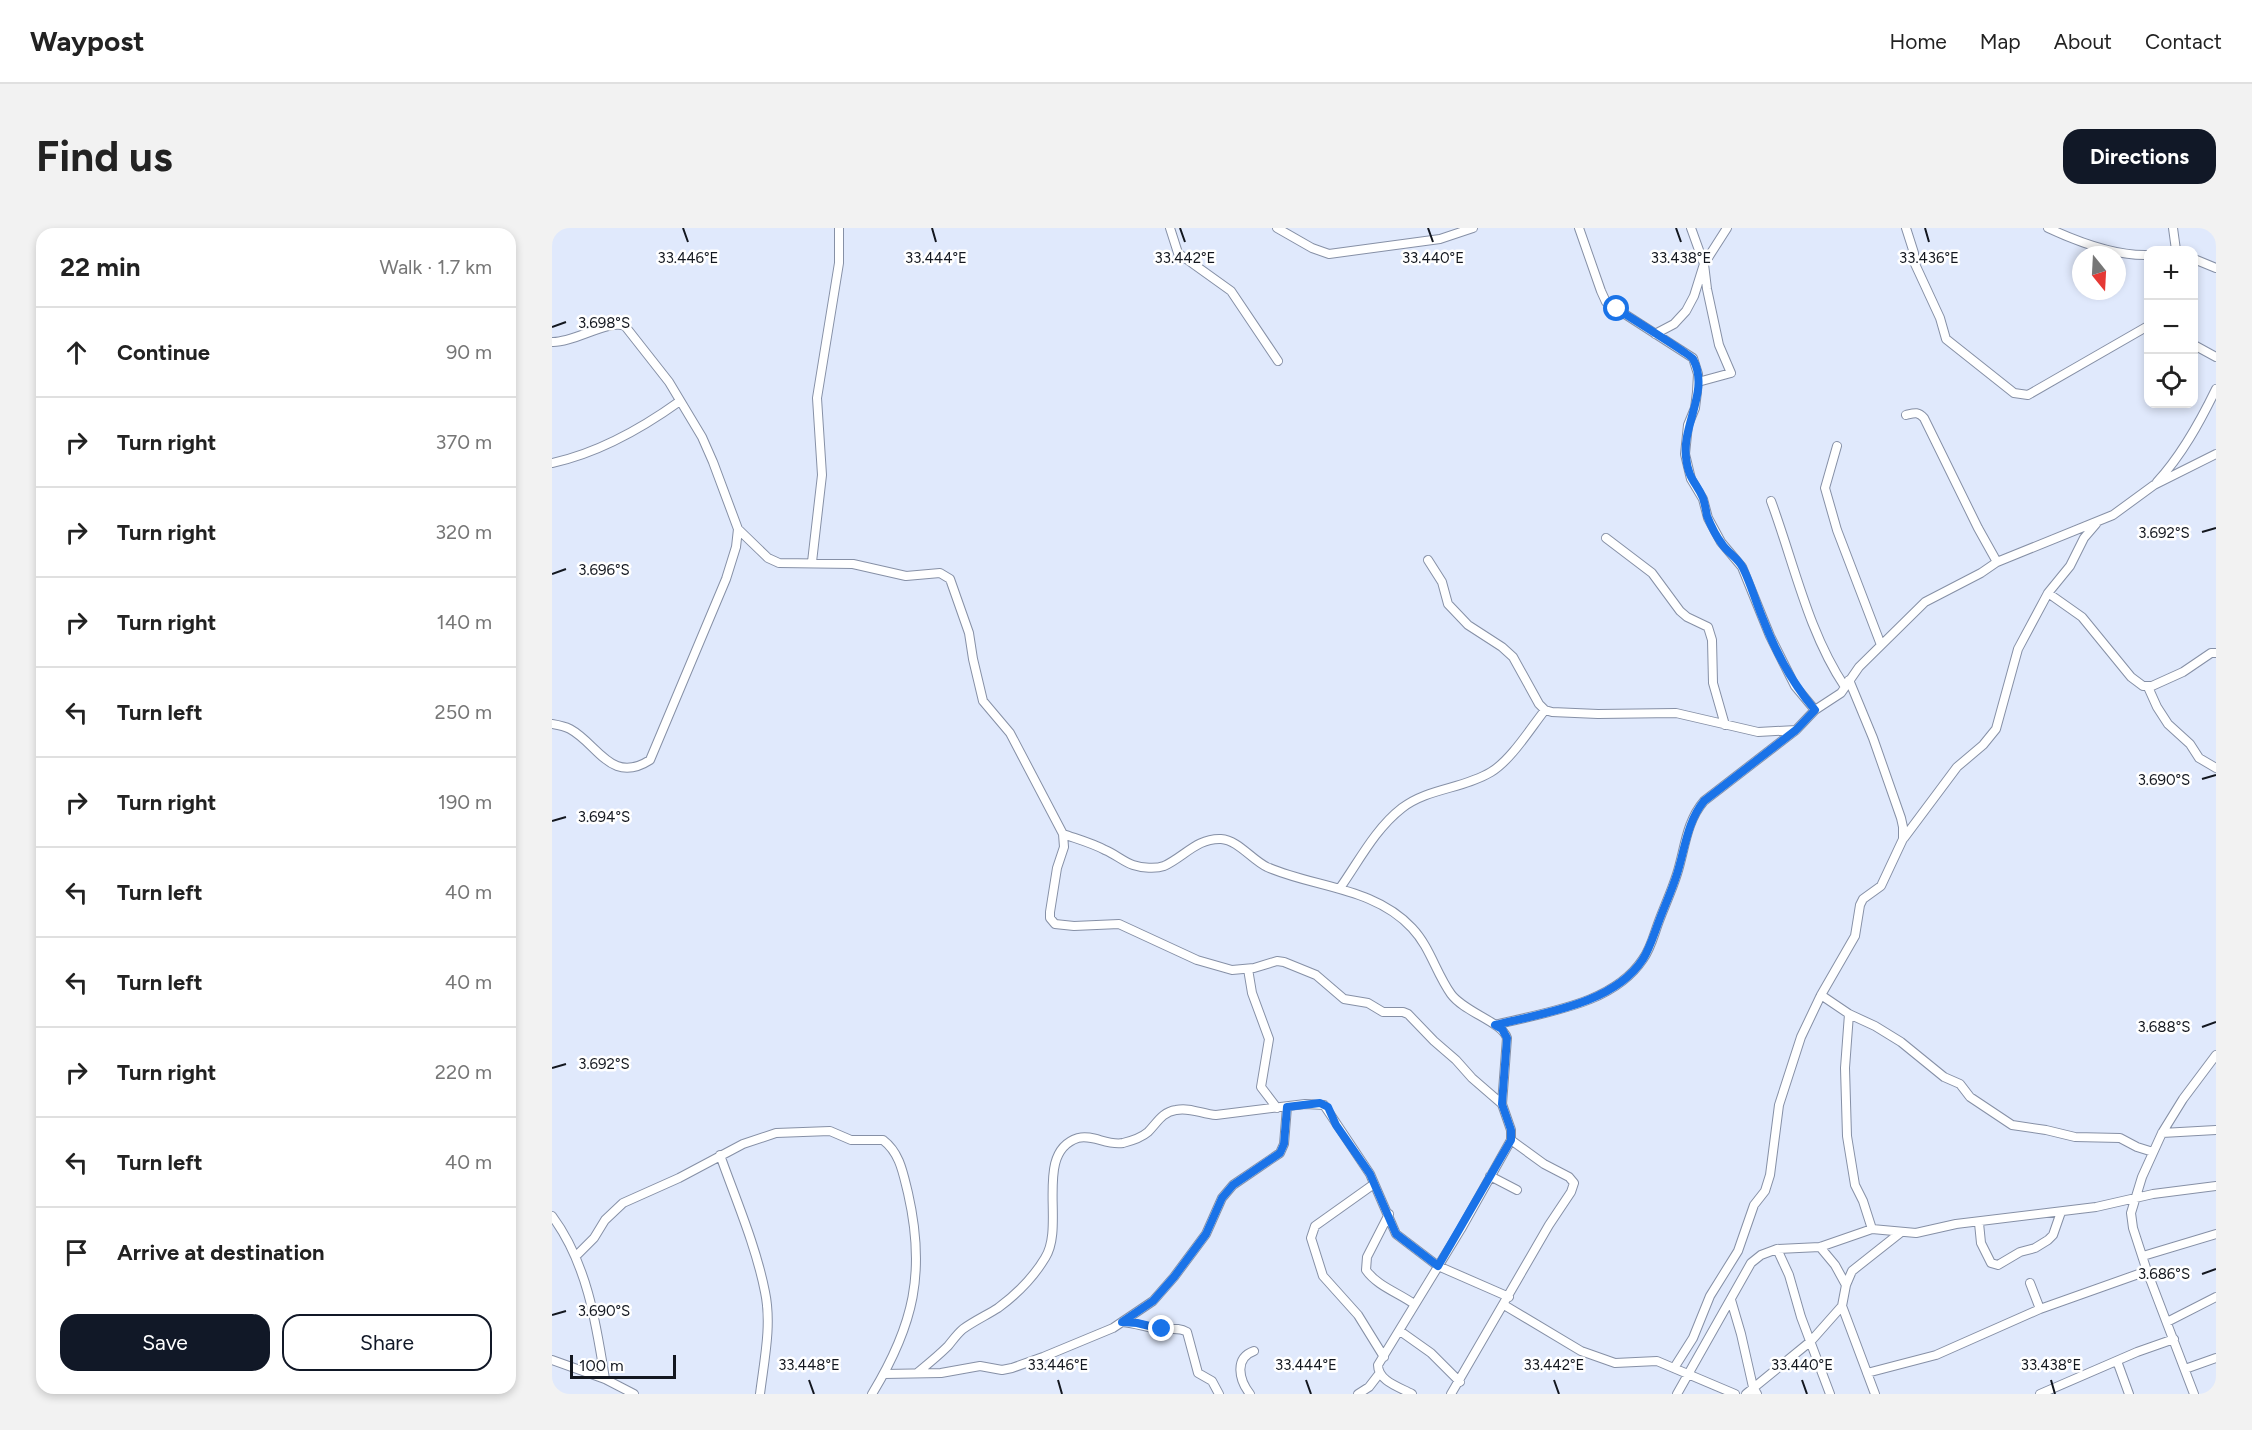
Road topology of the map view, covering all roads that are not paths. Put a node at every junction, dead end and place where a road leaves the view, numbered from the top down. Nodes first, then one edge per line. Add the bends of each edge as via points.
1 (839, 228) edge
2 (1170, 228) edge
3 (1277, 228) edge
4 (1473, 228) edge
5 (1579, 228) edge
6 (1691, 228) edge
7 (1727, 228) edge
8 (1906, 228) edge
9 (2048, 228) edge
10 (2173, 228) edge
11 (2175, 246) edge
12 (2144, 255) edge
13 (2198, 260) edge
14 (1704, 264) junction
15 (2216, 268) edge
16 (2144, 328) edge
17 (1655, 334) junction
18 (552, 342) edge
19 (2198, 348) edge
20 (2216, 357) edge
21 (1278, 361) dead end
22 (1698, 382) junction
23 (2216, 389) edge
24 (680, 401) junction
25 (1906, 415) dead end
26 (1836, 446) dead end
27 (2216, 454) edge
28 (552, 463) edge
29 (2154, 486) junction
30 (1771, 501) dead end
31 (2098, 521) junction
32 (738, 529) junction
33 (1606, 538) dead end
34 (1428, 560) dead end
35 (812, 562) junction
36 (1997, 562) junction
37 (2048, 593) junction
38 (1881, 645) junction
39 (2216, 653) edge
40 (1847, 683) junction
41 (2148, 687) junction
42 (1545, 710) junction
43 (1815, 710) junction
44 (552, 724) edge
45 (1725, 725) junction
46 (1796, 730) junction
47 (2216, 768) edge
48 (1063, 834) junction
49 (1903, 839) junction
50 (1340, 888) junction
51 (1248, 969) junction
52 (1821, 995) junction
53 (1849, 1014) junction
54 (1495, 1025) junction
55 (2216, 1055) edge
56 (1502, 1104) junction
57 (1287, 1107) junction
58 (1277, 1108) junction
59 (2216, 1130) edge
60 (2162, 1133) junction
61 (1511, 1140) junction
62 (2153, 1152) junction
63 (720, 1155) junction
64 (1490, 1176) junction
65 (1374, 1184) junction
66 (2216, 1186) edge
67 (1517, 1190) dead end
68 (2135, 1198) junction
69 (2061, 1212) junction
70 (1389, 1214) junction
71 (552, 1216) edge
72 (1979, 1223) junction
73 (1872, 1229) junction
74 (1900, 1233) junction
75 (2216, 1234) edge
76 (1820, 1247) junction
77 (1777, 1249) junction
78 (2143, 1256) junction
79 (576, 1257) junction
80 (1438, 1266) junction
81 (2147, 1270) junction
82 (2030, 1283) dead end
83 (1846, 1285) junction
84 (2216, 1297) edge
85 (1731, 1300) junction
86 (1507, 1301) junction
87 (1414, 1304) junction
88 (1842, 1306) junction
89 (2040, 1309) junction
90 (1122, 1322) junction
91 (2167, 1322) junction
92 (1400, 1331) junction
93 (2174, 1339) junction
94 (1811, 1341) junction
95 (1254, 1351) dead end
96 (1383, 1356) junction
97 (2216, 1358) edge
98 (552, 1360) edge
99 (2117, 1361) junction
100 (1674, 1368) junction
101 (2185, 1369) junction
102 (917, 1373) junction
103 (1688, 1373) junction
104 (1867, 1373) junction
105 (884, 1374) junction
106 (1379, 1374) junction
107 (605, 1378) junction
108 (1460, 1382) junction
109 (2061, 1385) junction
110 (1717, 1390) edge
111 (624, 1391) edge
112 (1755, 1391) edge
113 (634, 1394) edge
114 (760, 1394) edge
115 (872, 1394) edge
116 (1219, 1394) edge
117 (1250, 1394) edge
118 (1358, 1394) edge
119 (1412, 1394) edge
120 (1451, 1394) edge
121 (1677, 1394) edge
122 (1735, 1394) edge
123 (1746, 1394) edge
124 (1830, 1394) edge
125 (1875, 1394) edge
126 (2040, 1394) edge
127 (2064, 1394) edge
128 (2128, 1394) edge
129 (2194, 1394) edge

1 - 35 street via 838,263 817,398 822,475
2 - 21 street via 1178,253 1232,291
3 - 4 street via 1329,254 1440,239
5 - 17 street via 1606,302
6 - 14 street
7 - 14 street
8 - 16 street via 1915,264 1946,339 2014,393 2028,395
9 - 12 street via 2109,250
10 - 11 street
13 - 15 street
14 - 17 street via 1686,311 1674,324
14 - 22 street via 1717,337 1731,373
17 - 22 street via 1690,355
18 - 24 street via 620,324 625,326
19 - 20 street
22 - 43 street via 1685,454 1691,479 1721,542 1742,567 1795,686
23 - 29 street via 2202,419
24 - 28 street via 611,442
24 - 32 street via 713,462
25 - 36 street via 1916,412 1924,418
26 - 38 street via 1825,488
27 - 29 street
29 - 31 street
30 - 40 street via 1815,630 1828,660
31 - 36 street
31 - 37 street
32 - 35 street via 768,558 779,563
32 - 44 street via 726,579 650,760 633,768 619,766 571,730
33 - 45 street via 1652,573 1680,611 1708,627 1713,683
34 - 42 street via 1442,582 1448,604 1468,625 1513,657
35 - 48 street via 853,564 906,576 940,573 950,579 969,633 983,701 1010,733
36 - 38 street via 1925,602
37 - 41 street via 2082,617 2131,677
37 - 49 street via 2018,649 1996,729 1958,767
38 - 40 street
39 - 41 street
40 - 43 street via 1841,693
40 - 49 street via 1873,738 1903,827
41 - 47 street via 2169,724 2204,762
42 - 45 street via 1689,714
42 - 50 street via 1492,771 1419,797 1402,808 1382,826
43 - 46 street
45 - 46 street via 1758,732
46 - 54 street via 1696,811 1648,951 1630,975 1582,1002
48 - 50 street via 1107,850 1133,865 1157,868 1195,845 1221,839 1265,866
48 - 51 street via 1064,847 1050,912 1055,924 1119,924 1197,960 1232,970
49 - 52 street via 1881,886 1863,899 1855,936
50 - 54 street via 1357,893 1410,926 1458,1002
51 - 56 street via 1284,962 1316,975 1344,999 1368,1003 1383,1012 1408,1014
51 - 58 street via 1252,993 1269,1039 1261,1087
52 - 53 street
52 - 100 street via 1779,1105 1765,1191 1756,1200 1738,1251
53 - 62 street via 1901,1042 2012,1125 2075,1137 2120,1138
53 - 73 street via 1845,1068 1847,1136 1855,1185
54 - 56 street via 1507,1038
55 - 60 street
56 - 61 street
57 - 58 street
57 - 65 street via 1320,1103 1328,1107
57 - 90 street via 1280,1153 1233,1185 1222,1198 1206,1234 1174,1277 1153,1301
58 - 102 street via 1216,1115 1176,1110 1162,1115 1148,1132 1133,1140 1112,1144 1081,1137 1070,1142 1054,1167 1054,1225 1045,1259 1025,1286 961,1331
59 - 60 street
60 - 62 street
61 - 64 street
61 - 86 street via 1574,1183
62 - 68 street
63 - 79 street via 623,1203
63 - 105 street via 776,1133 830,1131 851,1140 883,1140 896,1152 913,1216 918,1267 905,1329
63 - 114 street via 765,1293 767,1331
64 - 67 street
64 - 80 street
65 - 70 street
65 - 96 street via 1315,1226 1311,1236 1326,1280 1358,1315
66 - 68 street
68 - 69 street
68 - 78 street via 2132,1220
69 - 72 street
69 - 72 street via 2048,1240 1995,1265 1981,1243
70 - 80 street via 1396,1234
70 - 87 street via 1366,1257 1366,1270
71 - 79 street
72 - 74 street
73 - 74 street
73 - 76 street
74 - 83 street via 1861,1262
75 - 78 street
76 - 77 street
76 - 83 street
77 - 85 street via 1751,1263
77 - 94 street
78 - 81 street
79 - 107 street via 595,1318
80 - 86 street
80 - 87 street
81 - 89 street
81 - 91 street
82 - 89 street
83 - 88 street
84 - 91 street
85 - 103 street
85 - 112 street
86 - 100 street via 1581,1351 1615,1362 1657,1361
86 - 108 street
87 - 92 street
88 - 94 street
88 - 104 street
89 - 104 street via 1936,1355
90 - 102 street via 1012,1368 980,1366
90 - 116 street via 1187,1332 1198,1373 1212,1381
91 - 93 street
92 - 96 street
92 - 108 street via 1431,1353
93 - 99 street
93 - 101 street
94 - 112 street
94 - 124 street
95 - 117 street via 1239,1367
96 - 106 street
97 - 101 street
98 - 107 street
99 - 109 street
99 - 128 street
100 - 103 street
101 - 129 street
102 - 105 street
103 - 110 street
103 - 121 street
104 - 125 street
105 - 115 street
106 - 118 street
106 - 119 street
107 - 111 street
108 - 120 street
109 - 126 street
109 - 127 street
110 - 122 street
111 - 113 street
112 - 123 street

